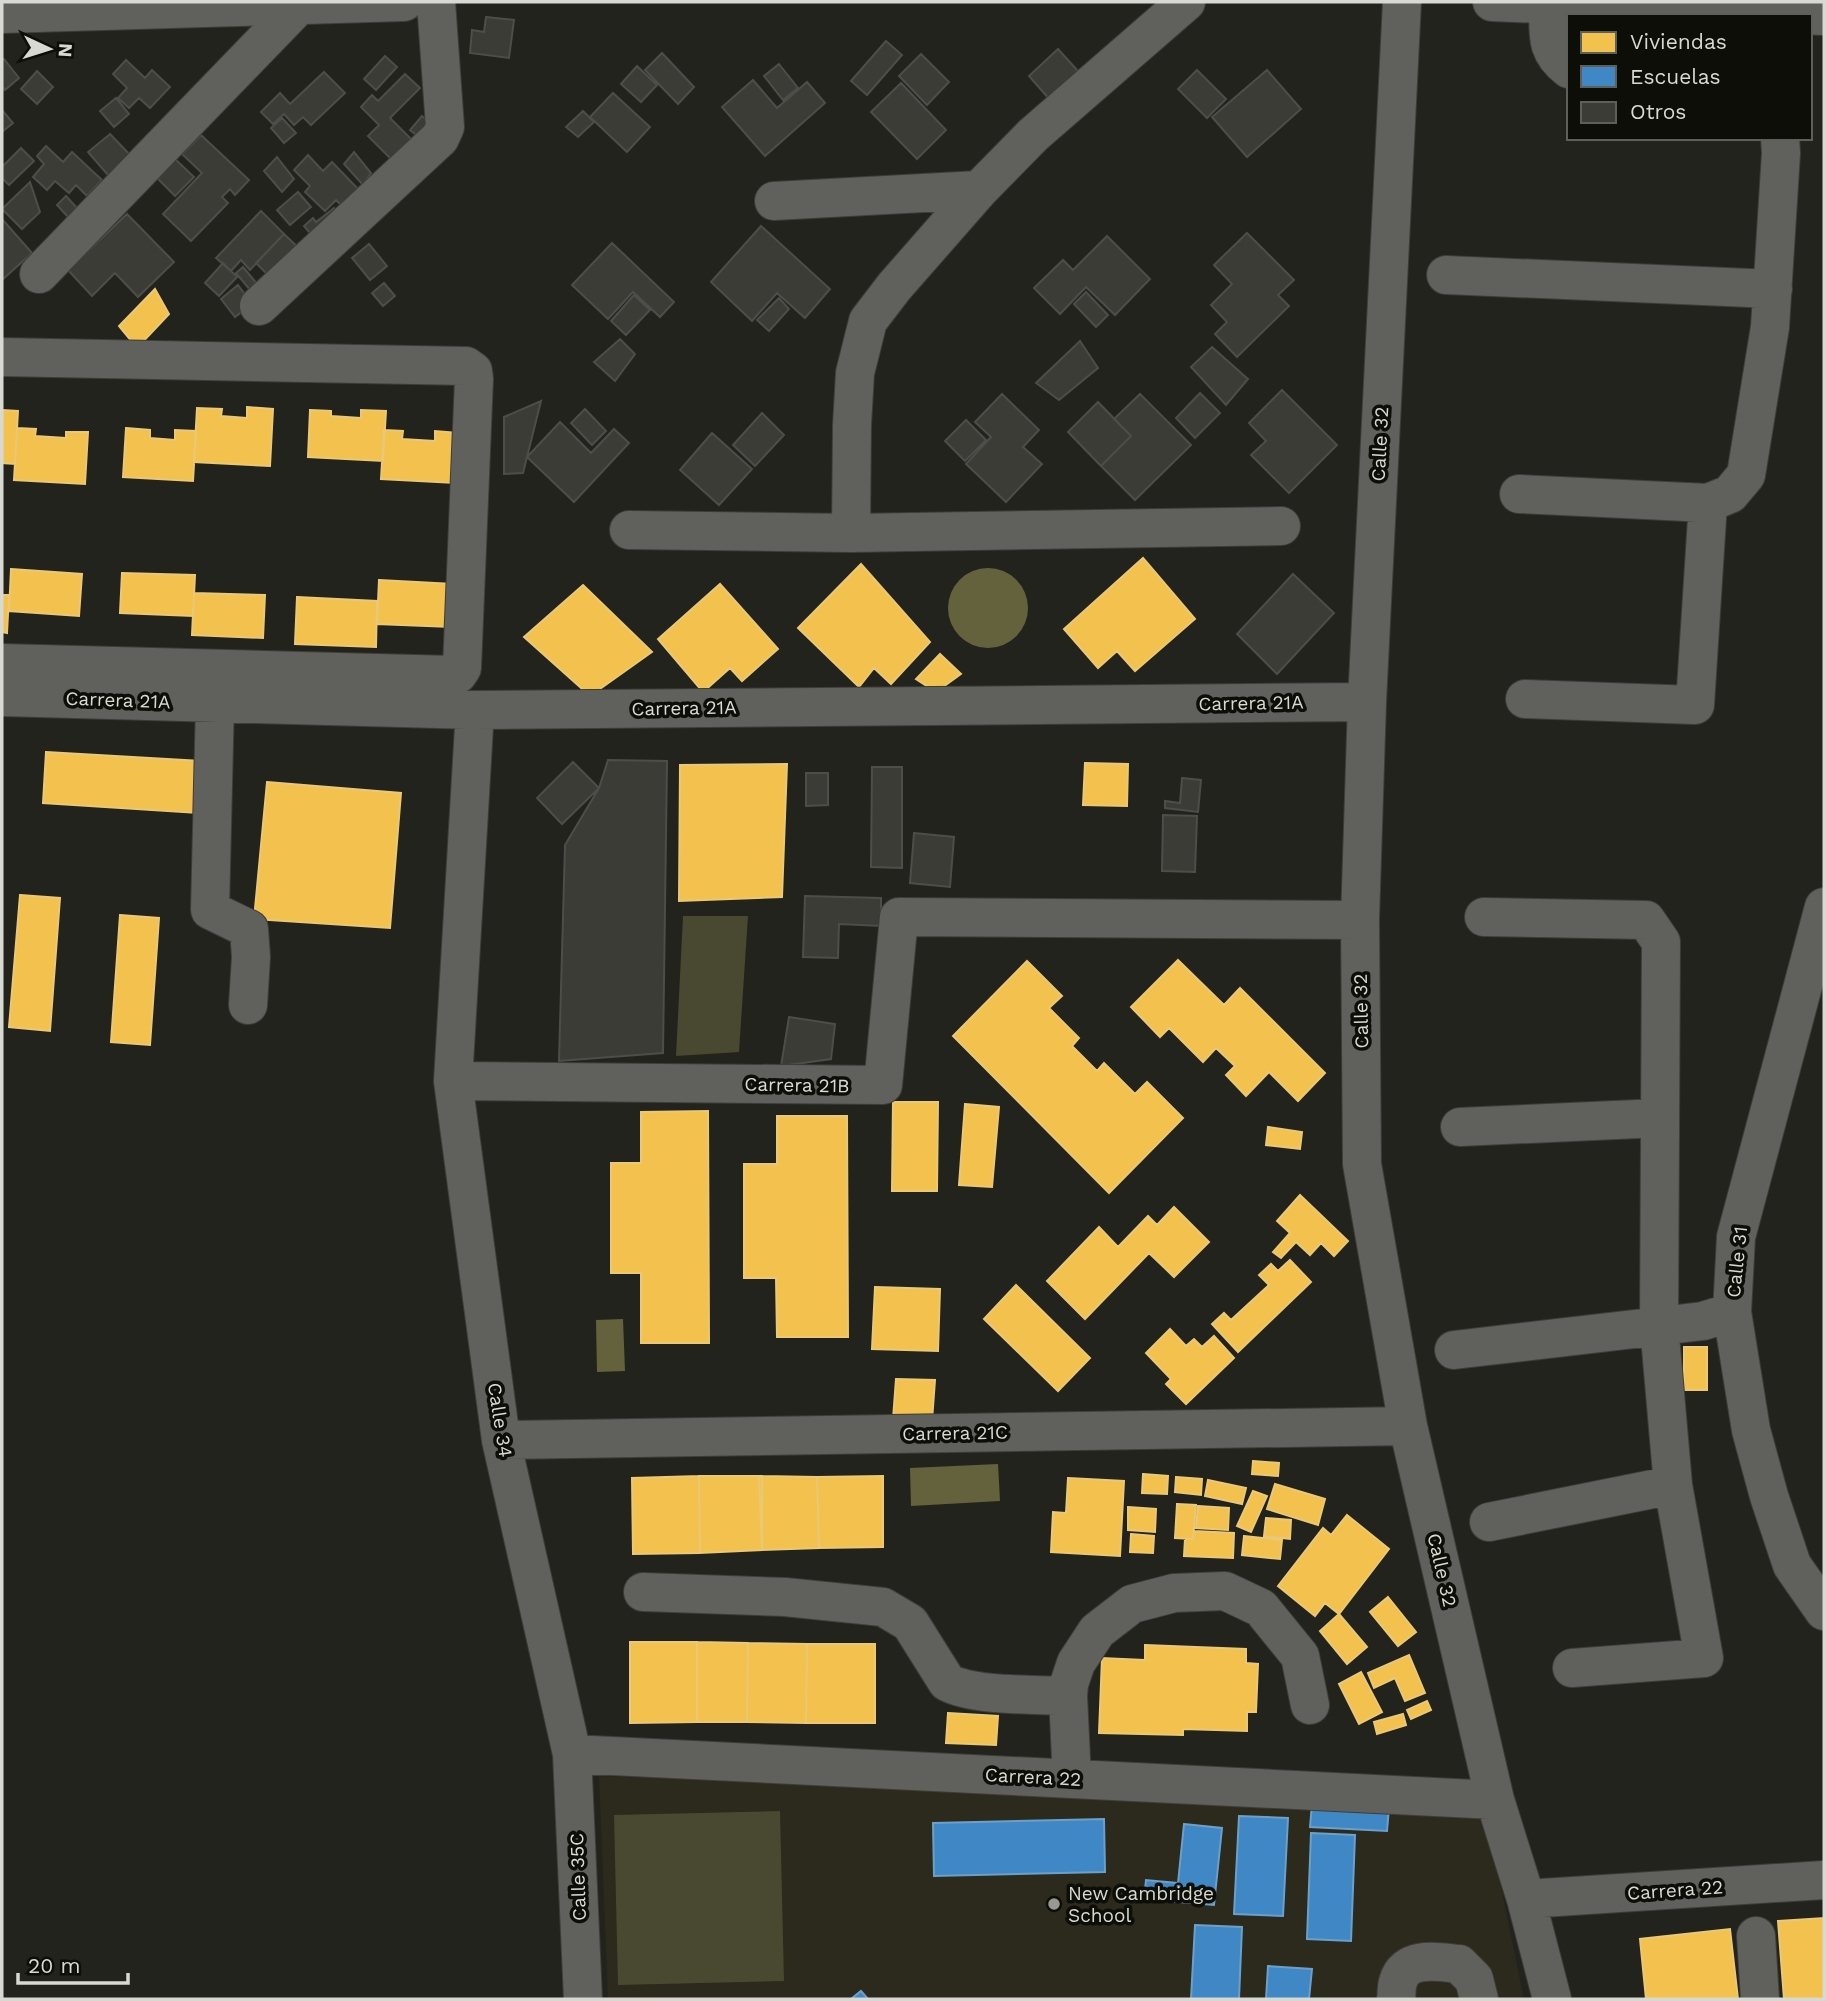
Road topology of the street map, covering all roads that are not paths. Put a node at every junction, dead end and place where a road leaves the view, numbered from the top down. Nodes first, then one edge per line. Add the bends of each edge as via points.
1 (404, 2) edge
2 (436, 2) edge
3 (1186, 2) edge
4 (1402, 2) edge
5 (1492, 2) edge
6 (300, 4) junction
7 (1548, 5) junction
8 (1774, 14) edge
9 (5, 17) edge
10 (1567, 67) edge
11 (1780, 140) edge
12 (979, 190) junction
13 (774, 201) dead end
14 (39, 274) dead end
15 (1446, 275) dead end
16 (1773, 289) junction
17 (259, 306) dead end
18 (2, 357) edge
19 (1519, 494) dead end
20 (1708, 503) junction
21 (1281, 526) dead end
22 (629, 530) dead end
23 (851, 533) junction
24 (2, 663) edge
25 (2, 697) edge
26 (1525, 699) dead end
27 (215, 702) junction
28 (1367, 702) junction
29 (475, 710) junction
30 (1824, 906) edge
31 (1484, 917) dead end
32 (1360, 920) junction
33 (248, 1004) dead end
34 (453, 1081) junction
35 (1660, 1118) junction
36 (1460, 1127) dead end
37 (1732, 1312) junction
38 (1659, 1325) junction
39 (1454, 1350) dead end
40 (1408, 1426) junction
41 (501, 1440) junction
42 (1673, 1485) junction
43 (1489, 1522) dead end
44 (643, 1592) dead end
45 (1824, 1611) edge
46 (1572, 1668) dead end
47 (1068, 1696) junction
48 (1310, 1705) dead end
49 (572, 1754) junction
50 (1073, 1779) junction
51 (1494, 1800) junction
52 (1824, 1880) edge
53 (1527, 1899) junction
54 (1756, 1936) dead end
55 (583, 1999) edge
56 (1396, 1999) edge
57 (1479, 1999) edge
58 (1552, 1999) edge
59 (1760, 1999) edge

1 - 6 street
2 - 17 street via 445,127 440,138
3 - 12 street via 1033,135
4 - 28 street, Calle 32
5 - 7 street
6 - 9 street
6 - 14 street
7 - 8 street
7 - 10 street via 1550,45
11 - 16 street
12 - 13 street
12 - 23 street via 868,321 856,373
15 - 16 street
16 - 20 street via 1746,475 1730,494
18 - 24 street, Carrera 21A via 467,366 474,379 462,668 458,674
19 - 20 street
20 - 26 street via 1695,705
21 - 23 street
22 - 23 street
25 - 27 street, Carrera 21A
27 - 29 street, Carrera 21A
27 - 33 street via 210,910 248,929
28 - 29 street, Carrera 21A
28 - 32 street, Calle 32
29 - 34 street
30 - 37 street, Calle 31 via 1736,1237
31 - 35 street via 1646,920 1661,943
32 - 34 street, Carrera 21B via 899,917 883,1085
32 - 40 street, Calle 32 via 1362,1164
34 - 41 street, Calle 34
35 - 36 street
35 - 38 street
37 - 38 street via 1703,1321
37 - 45 street, Calle 31 via 1751,1430 1769,1496 1792,1565
38 - 39 street
38 - 42 street
40 - 41 street, Carrera 21C
40 - 51 street, Calle 32
41 - 49 street, Calle 34
42 - 43 street
42 - 46 street via 1704,1658
44 - 47 street via 883,1607 910,1623 947,1682 971,1691
47 - 48 street via 1076,1663 1097,1631 1132,1604 1174,1593 1225,1591 1261,1608 1300,1656
47 - 50 street
49 - 50 street, Carrera 22
49 - 55 street, Calle 35C
50 - 51 street, Carrera 22
51 - 53 street, Calle 32
52 - 53 street, Carrera 22
53 - 58 street, Calle 32
54 - 59 street
56 - 57 street via 1398,1980 1406,1968 1425,1961 1459,1964 1474,1979

